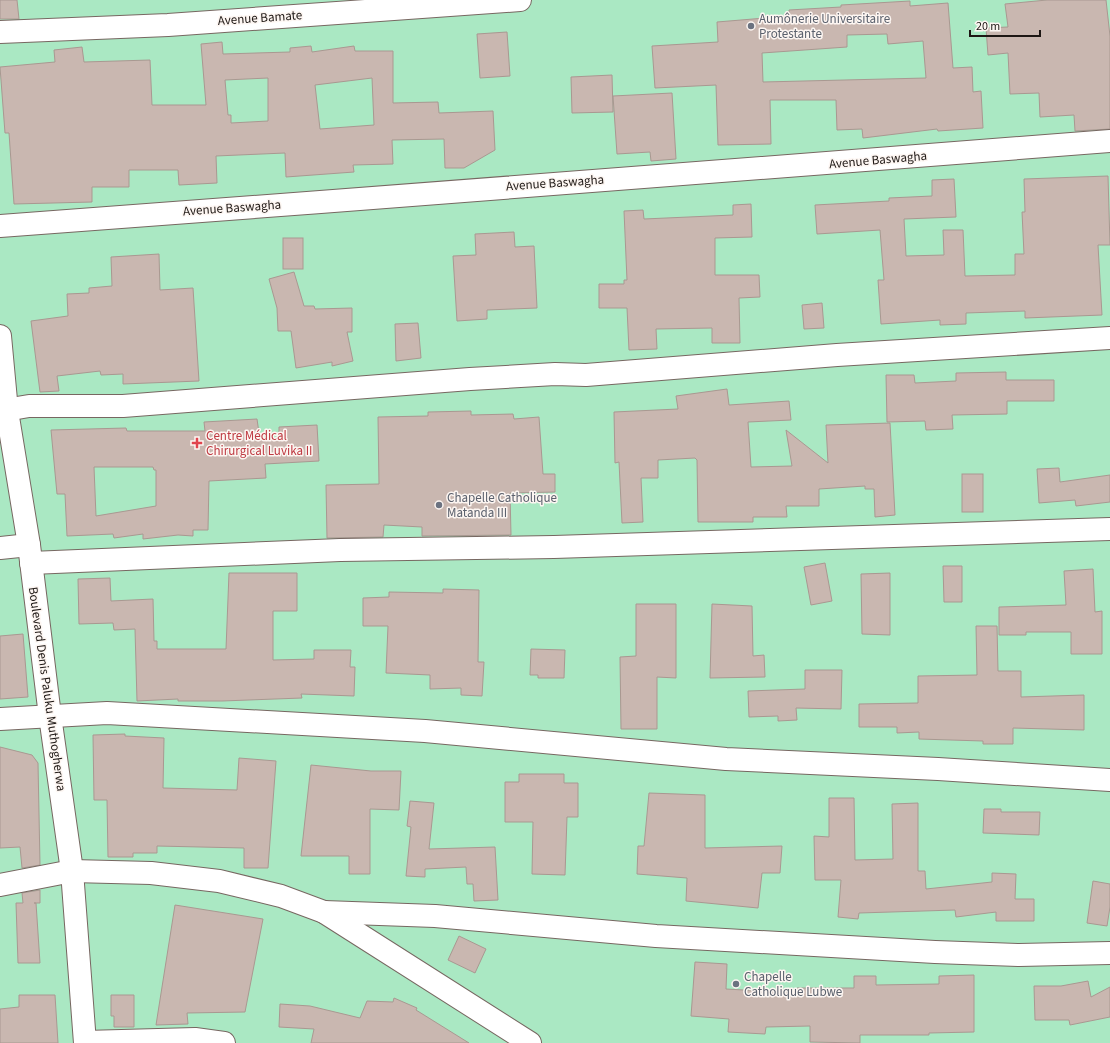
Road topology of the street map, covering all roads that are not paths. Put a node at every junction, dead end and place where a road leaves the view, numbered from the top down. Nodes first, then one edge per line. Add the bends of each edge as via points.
1 (520, 0) edge
2 (0, 32) edge
3 (1110, 141) edge
4 (0, 226) edge
5 (0, 336) edge
6 (1110, 338) edge
7 (3, 411) edge
8 (1110, 530) edge
9 (0, 548) edge
10 (30, 554) junction
11 (50, 716) junction
12 (0, 719) edge
13 (1110, 780) edge
14 (72, 871) junction
15 (0, 885) edge
16 (324, 912) junction
17 (1110, 953) edge
18 (85, 1043) edge
19 (224, 1043) edge
20 (530, 1043) edge

1 - 2 street, Avenue Bamate via 168,24
3 - 4 street, Avenue Baswagha via 773,169 595,180
5 - 7 street, Boulevard Denis Paluku Muthogherwa
6 - 7 street via 837,355 586,375 554,374 470,379 123,406 29,406
7 - 10 street, Boulevard Denis Paluku Muthogherwa
8 - 10 street via 562,547
9 - 10 street
10 - 11 street, Boulevard Denis Paluku Muthogherwa
11 - 12 street
11 - 13 street via 107,713 424,731 726,758
11 - 14 street, Boulevard Denis Paluku Muthogherwa
14 - 15 street
14 - 16 street via 151,873 218,881 281,896
14 - 18 street, Boulevard Denis Paluku Muthogherwa
16 - 17 street via 435,916 656,936 935,952 1019,955
16 - 20 street
18 - 19 street via 195,1039

